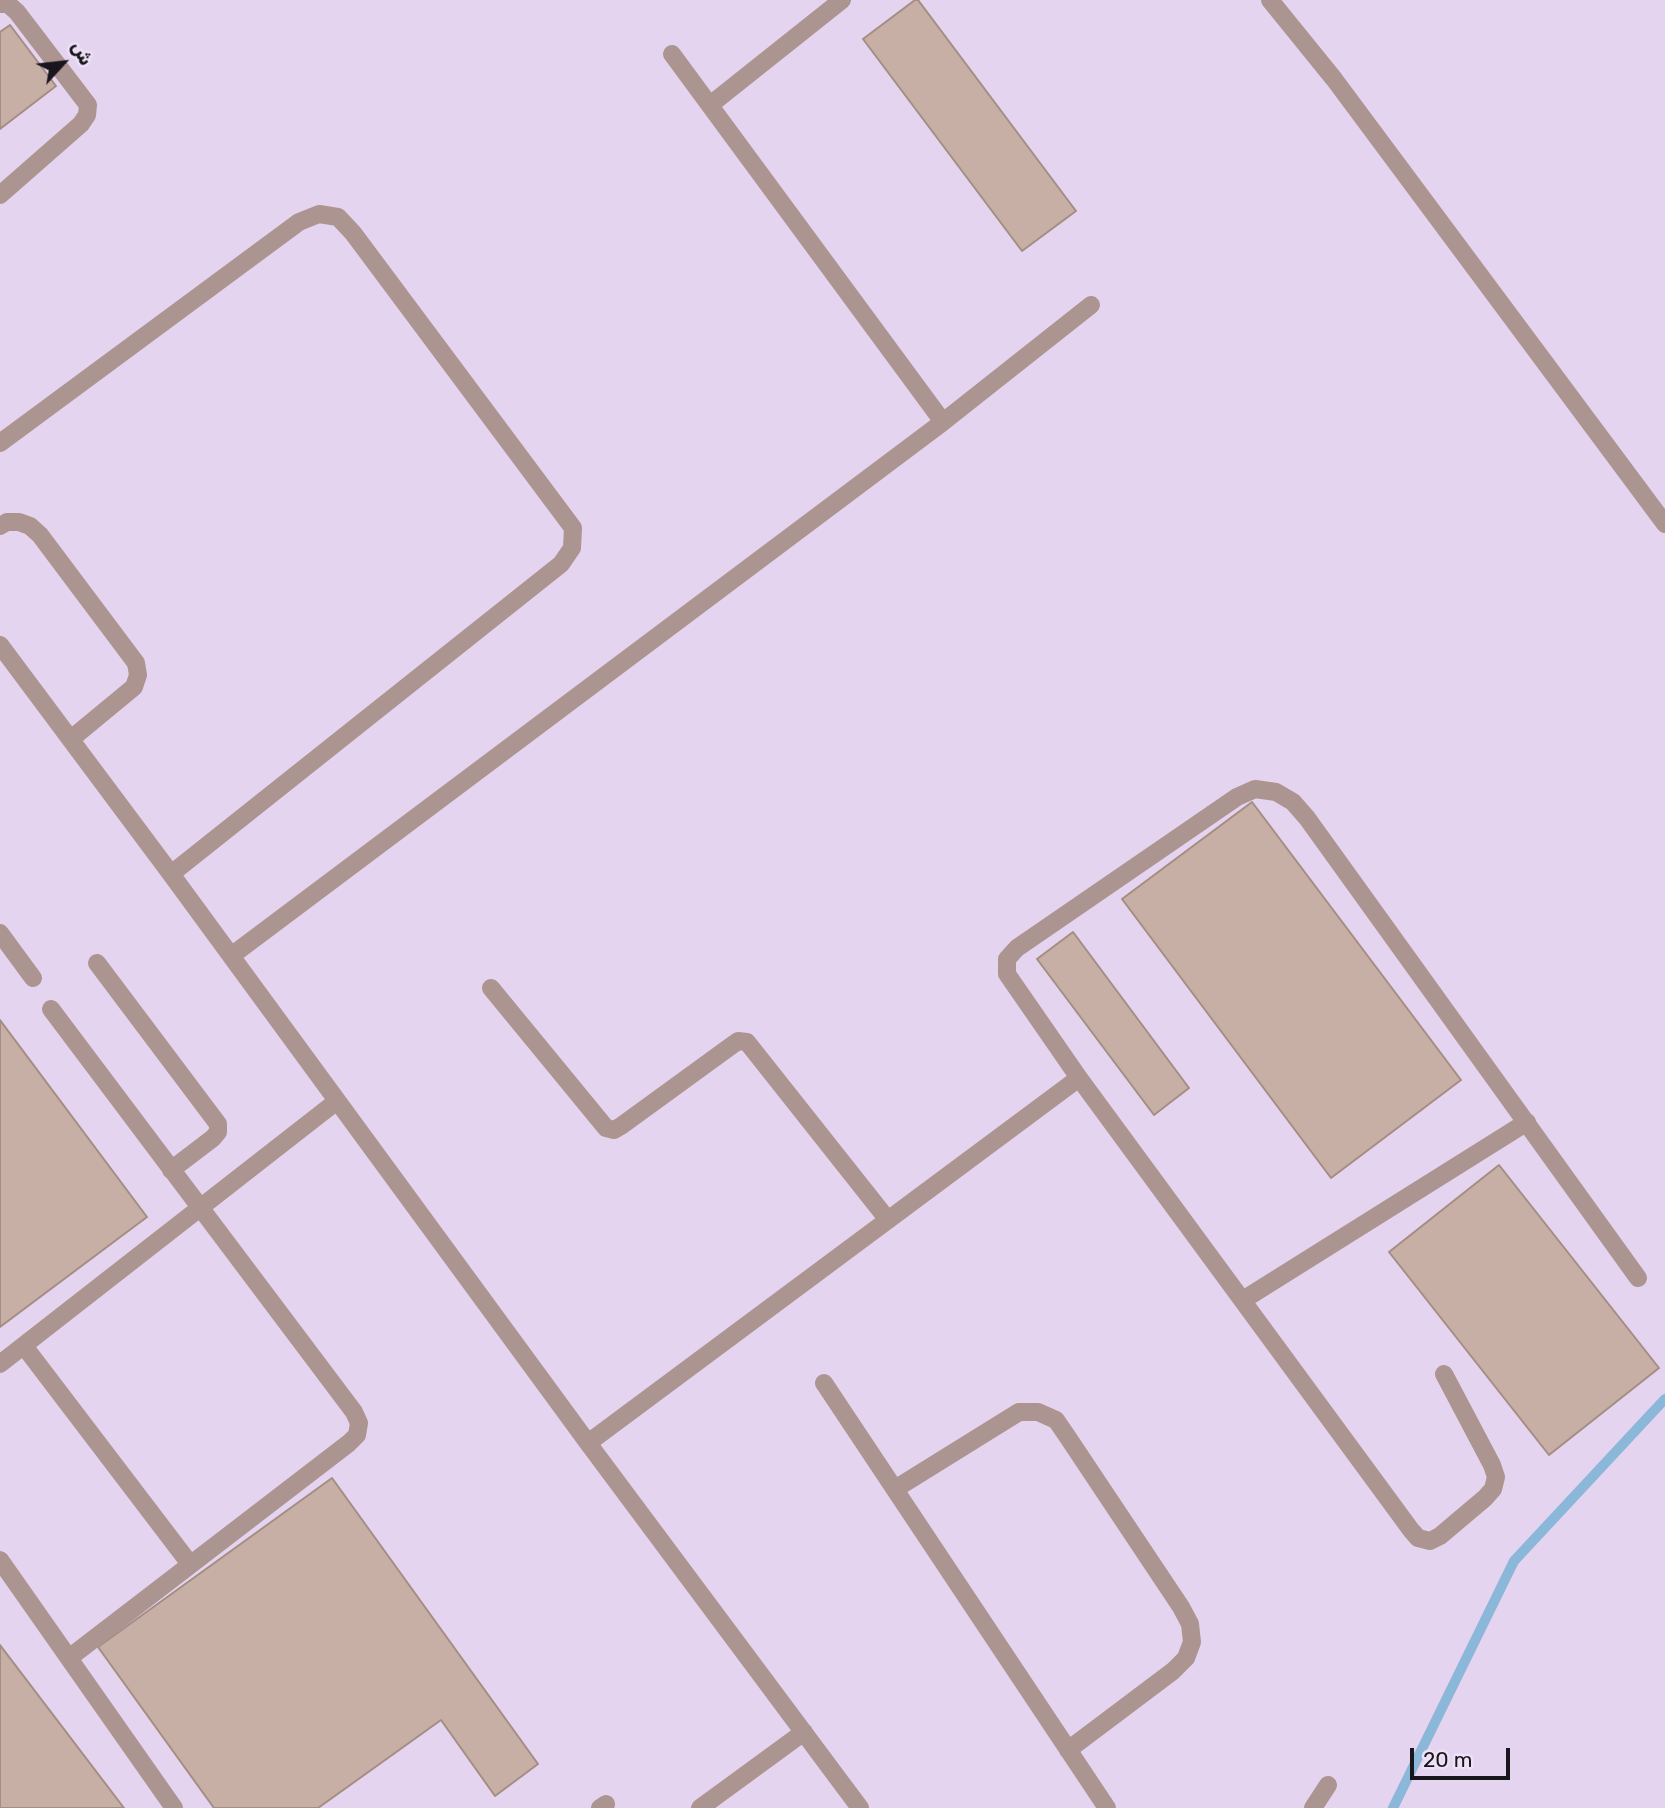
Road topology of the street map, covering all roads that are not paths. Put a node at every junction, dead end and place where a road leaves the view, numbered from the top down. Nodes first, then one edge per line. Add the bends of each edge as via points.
1 (842, 0) edge
2 (1270, 0) edge
3 (0, 4) edge
4 (672, 54) dead end
5 (710, 105) junction
6 (0, 195) edge
7 (1091, 306) dead end
8 (943, 422) junction
9 (0, 443) edge
10 (1665, 524) edge
11 (0, 526) edge
12 (0, 645) edge
13 (71, 739) junction
14 (171, 874) junction
15 (4, 945) edge
16 (231, 956) junction
17 (97, 963) dead end
18 (33, 978) dead end
19 (491, 988) dead end
20 (51, 1009) dead end
21 (1079, 1078) junction
22 (337, 1101) junction
23 (1527, 1122) junction
24 (171, 1170) junction
25 (200, 1208) junction
26 (888, 1220) junction
27 (1639, 1278) dead end
28 (1243, 1300) junction
29 (24, 1346) junction
30 (0, 1364) edge
31 (1444, 1374) dead end
32 (824, 1383) dead end
33 (588, 1443) junction
34 (895, 1489) junction
35 (0, 1560) edge
36 (190, 1564) junction
37 (69, 1658) junction
38 (803, 1731) junction
39 (1068, 1750) junction
40 (1328, 1785) dead end
41 (174, 1808) edge
42 (700, 1808) edge
43 (860, 1808) edge
44 (1107, 1808) edge
45 (1313, 1808) edge

1 - 5 lane
2 - 10 lane via 1334,79
3 - 6 lane via 17,12 88,105 81,124
4 - 5 lane
5 - 8 lane
7 - 8 lane
8 - 16 lane
9 - 14 lane via 299,222 319,214 338,217 353,233 573,528 572,548 561,564
11 - 13 lane via 19,522 40,536 136,663 134,687
12 - 13 lane
13 - 14 lane
14 - 16 lane
15 - 18 lane
16 - 22 lane
17 - 24 lane via 218,1124 213,1138
19 - 26 lane via 606,1128 614,1130 738,1041 747,1042
20 - 24 lane
21 - 23 lane via 1014,987 1007,974 1007,959 1237,797 1255,789 1276,792 1307,818
21 - 26 lane
21 - 28 lane
22 - 25 lane
22 - 33 lane
23 - 27 lane
23 - 28 lane
24 - 25 lane
25 - 29 lane
25 - 36 lane via 359,1423 357,1435 349,1443
26 - 33 lane
28 - 31 lane via 1411,1530 1430,1541 1485,1498 1496,1477
29 - 30 lane
29 - 36 lane
32 - 34 lane
33 - 38 lane
34 - 39 lane
34 - 39 lane via 1019,1412 1038,1412 1056,1420 1128,1527 1181,1607 1192,1642 1186,1658 1173,1671
35 - 37 lane
36 - 37 lane
37 - 41 lane
38 - 42 lane
38 - 43 lane
39 - 44 lane
40 - 45 lane

